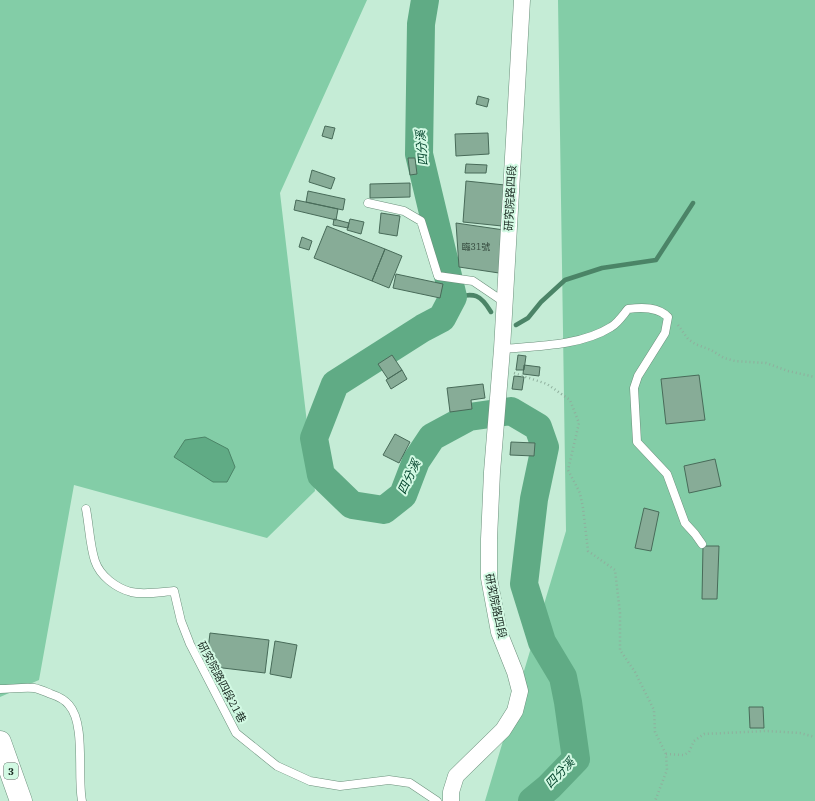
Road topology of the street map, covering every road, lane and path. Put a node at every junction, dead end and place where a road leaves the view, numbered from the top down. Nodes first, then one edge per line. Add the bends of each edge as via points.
1 (522, 0) edge
2 (368, 204) dead end
3 (504, 302) junction
4 (668, 317) junction
5 (502, 349) junction
6 (500, 368) junction
7 (815, 378) edge
8 (86, 509) dead end
9 (702, 544) dead end
10 (0, 689) edge
11 (815, 737) edge
12 (0, 742) edge
13 (666, 754) junction
14 (21, 801) edge
15 (82, 801) edge
16 (437, 801) edge
17 (451, 801) edge
18 (655, 801) edge

1 - 3 street, 研究院路四段
2 - 3 lane via 404,211 421,221 438,276 473,281
3 - 5 street, 研究院路四段
4 - 5 lane via 662,311 628,309 612,327 586,338
4 - 7 path via 679,325 688,339 724,358 766,363
4 - 9 lane via 665,333 638,376 634,388 637,442 667,474 685,523
5 - 6 street, 研究院路四段
6 - 13 path via 547,384 570,400 579,424 568,470 580,493 588,551 615,570 620,613 620,650 636,672 654,710 654,732
6 - 17 street, 研究院路四段 via 488,539 489,578 499,632 520,691 515,711 503,730 456,776
8 - 16 lane, 研究院路四段21巷 via 95,561 106,577 116,586 131,592 174,590 181,621 190,644 236,733 277,766 310,782 340,786 389,780 410,783
10 - 15 lane via 38,689 56,696 69,705 76,718 79,732
11 - 13 path via 800,733 766,731 704,734 694,741 689,752 684,755
12 - 14 highway, 3
13 - 18 path via 667,770

